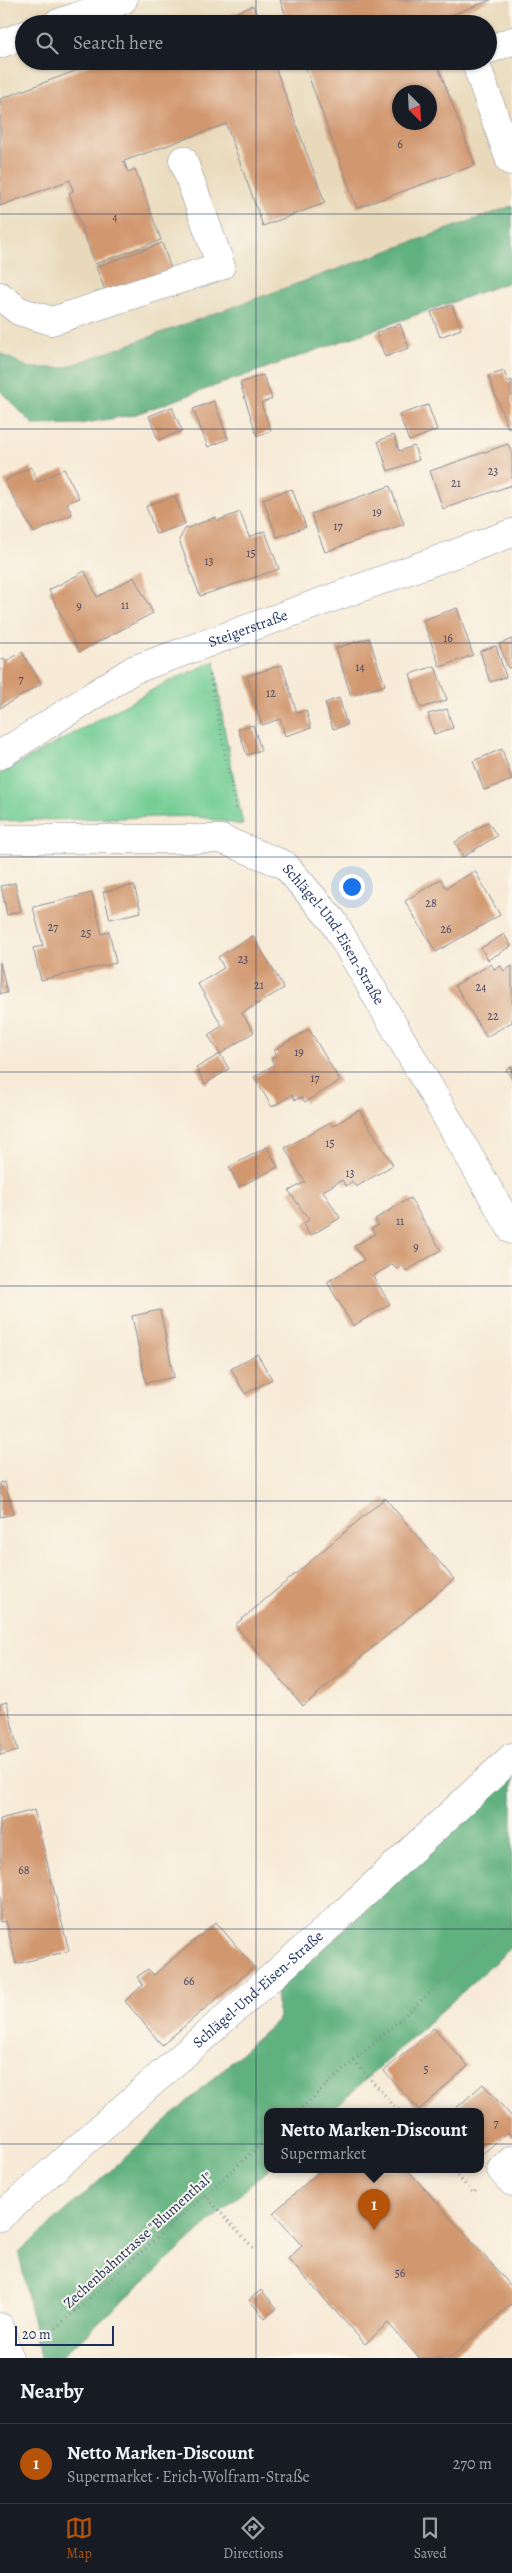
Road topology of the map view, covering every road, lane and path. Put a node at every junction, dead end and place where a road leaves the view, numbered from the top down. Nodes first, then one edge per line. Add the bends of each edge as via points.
1 (123, 0) edge
2 (81, 15) edge
3 (512, 41) edge
4 (497, 47) edge
5 (478, 70) edge
6 (183, 160) dead end
7 (512, 160) edge
8 (0, 296) edge
9 (512, 533) edge
10 (206, 644) junction
11 (0, 754) edge
12 (0, 839) edge
13 (240, 846) junction
14 (512, 1230) edge
15 (512, 1757) edge
16 (512, 1919) edge
17 (354, 2061) junction
18 (301, 2108) edge
19 (396, 2108) edge
20 (264, 2142) edge
21 (512, 2160) edge
22 (512, 2182) edge
23 (205, 2195) junction
24 (0, 2217) edge
25 (255, 2250) dead end
26 (0, 2327) edge
27 (19, 2355) edge

1 - 2 street
3 - 4 street
5 - 7 street
6 - 8 street via 221,266 52,321 18,311
9 - 10 street, Steigerstraße
10 - 11 street, Steigerstraße via 133,670
10 - 13 path
12 - 13 street, Schlägel-Und-Eisen-Straße via 221,839
13 - 14 street, Schlägel-Und-Eisen-Straße via 285,865 333,921
15 - 24 street, Schlägel-Und-Eisen-Straße via 335,1921
16 - 17 path
17 - 18 path
17 - 19 path
20 - 23 path, Zechenbahntrasse "Blumenthal"
21 - 22 street via 501,2170
23 - 25 path
23 - 27 path, Zechenbahntrasse "Blumenthal"
26 - 27 street

